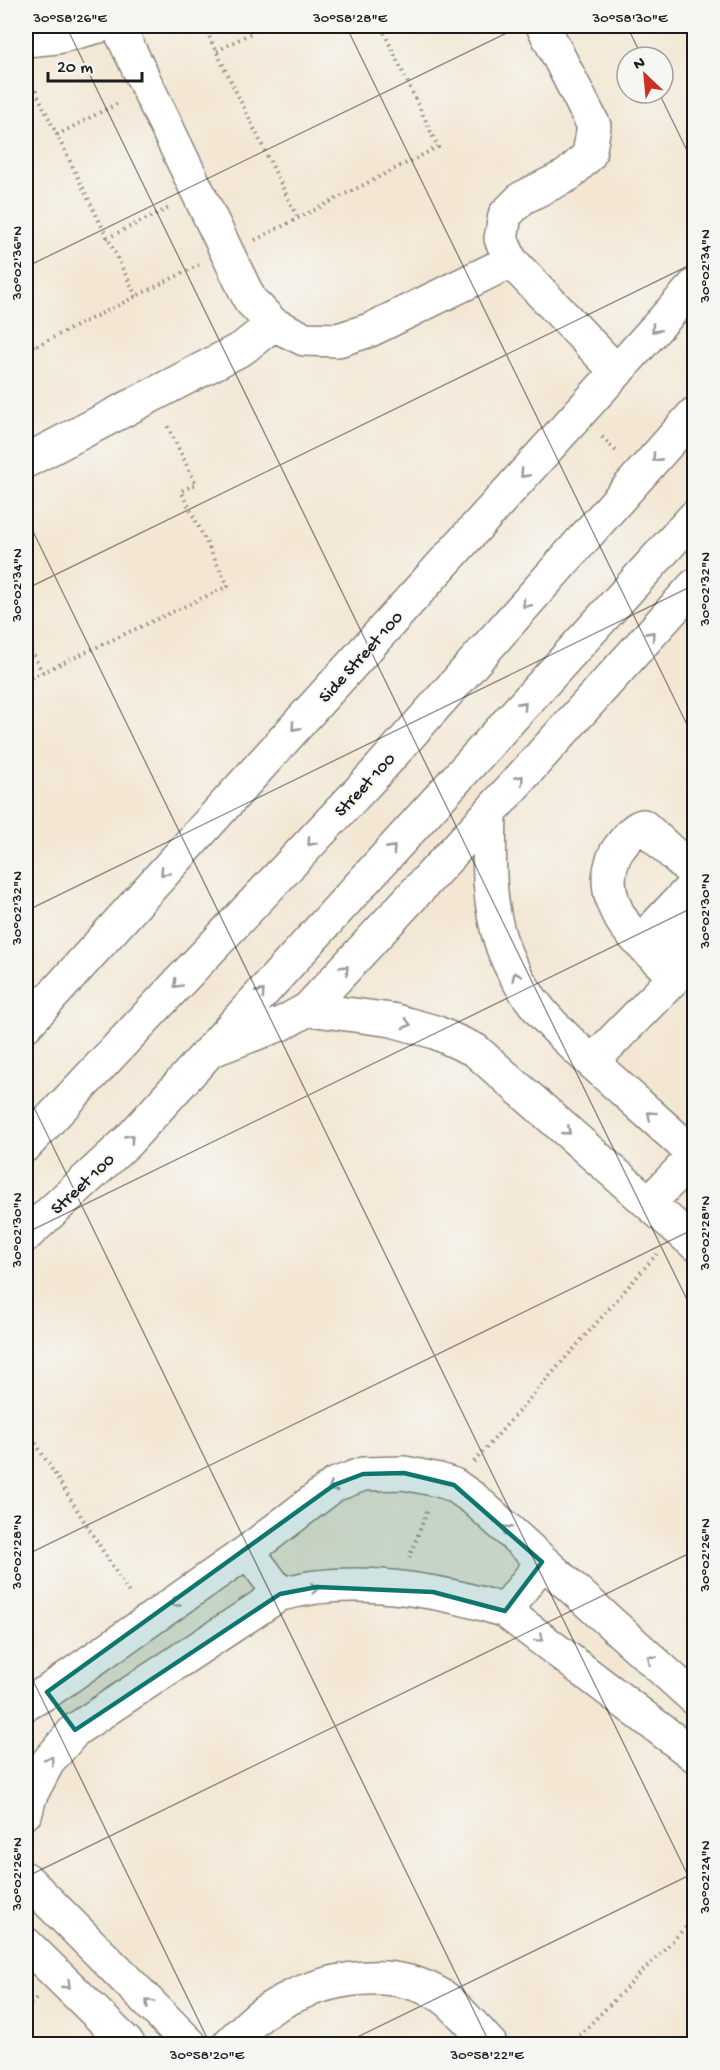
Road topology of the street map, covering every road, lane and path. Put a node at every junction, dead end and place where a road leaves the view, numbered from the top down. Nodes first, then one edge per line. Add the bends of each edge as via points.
1 (99, 26) edge
2 (118, 26) edge
3 (204, 26) edge
4 (264, 26) edge
5 (381, 26) edge
6 (543, 26) edge
7 (26, 40) edge
8 (216, 51) junction
9 (26, 75) edge
10 (147, 87) junction
11 (57, 135) junction
12 (199, 194) junction
13 (298, 219) junction
14 (107, 238) junction
15 (227, 253) junction
16 (511, 261) junction
17 (694, 286) edge
18 (136, 296) junction
19 (273, 324) junction
20 (26, 330) edge
21 (34, 347) junction
22 (26, 351) edge
23 (616, 372) junction
24 (152, 396) junction
25 (694, 414) edge
26 (26, 460) edge
27 (694, 517) edge
28 (694, 586) edge
29 (26, 639) edge
30 (42, 672) junction
31 (26, 680) edge
32 (490, 812) junction
33 (694, 873) edge
34 (694, 885) edge
35 (694, 923) edge
36 (667, 959) edge
37 (308, 1009) junction
38 (26, 1025) edge
39 (208, 1051) junction
40 (592, 1062) junction
41 (26, 1145) edge
42 (691, 1145) edge
43 (649, 1203) junction
44 (26, 1235) edge
45 (687, 1236) edge
46 (26, 1428) edge
47 (446, 1482) junction
48 (248, 1551) junction
49 (542, 1562) junction
50 (398, 1588) junction
51 (280, 1594) junction
52 (505, 1611) junction
53 (148, 1622) junction
54 (36, 1698) edge
55 (694, 1698) edge
56 (75, 1730) junction
57 (694, 1755) edge
58 (26, 1812) edge
59 (26, 1879) edge
60 (694, 1919) edge
61 (26, 1944) edge
62 (128, 2044) edge
63 (190, 2044) edge
64 (229, 2044) edge
65 (490, 2044) edge
66 (571, 2044) edge

1 - 7 street
2 - 10 street
3 - 8 path
4 - 8 path
5 - 13 path via 438,147
6 - 16 street via 594,126 589,155 568,175 522,198 505,215 501,239
8 - 13 path
9 - 11 path
10 - 11 path
10 - 12 street
11 - 14 path
12 - 14 path
12 - 15 street
13 - 15 path
14 - 18 path
15 - 18 path
15 - 19 street via 250,300
16 - 19 street via 370,330 338,340 304,339
16 - 23 street
17 -> 23 street, Side Street 100
18 - 21 path
19 - 24 street via 243,348
20 - 21 path
21 - 22 path
23 -> 38 street, Side Street 100
24 - 26 street
24 - 30 path via 196,484 181,491 228,586
25 -> 41 street, Street 100 via 375,774
39 -> 27 street, Street 100
32 -> 28 street
29 - 30 path
30 - 31 path
37 -> 32 street
40 -> 32 street via 550,1024 522,988 503,949 492,906
33 - 36 street via 643,826 634,830 616,852 609,892 615,911 626,928
34 - 36 street
35 - 36 street
36 - 40 street
37 - 39 street via 274,1027
37 -> 43 street via 392,1020 435,1032 475,1050
44 -> 39 street, Street 100 via 128,1141
42 -> 40 street
42 - 43 street
43 - 45 street
45 - 47 path
46 - 53 path
47 -> 48 street via 404,1473 363,1474 334,1485
49 -> 47 street via 474,1499
47 - 50 path
48 - 51 street
48 -> 53 street
49 - 52 street
55 -> 49 street
51 -> 50 street via 317,1587
50 - 52 street via 471,1599
51 - 56 street
52 -> 57 street
53 - 54 street
54 - 56 street
58 -> 56 street via 48,1762
63 -> 59 street
60 - 66 path
61 -> 62 street
64 - 65 street via 262,2014 306,1990 354,1978 404,1979 443,1996

